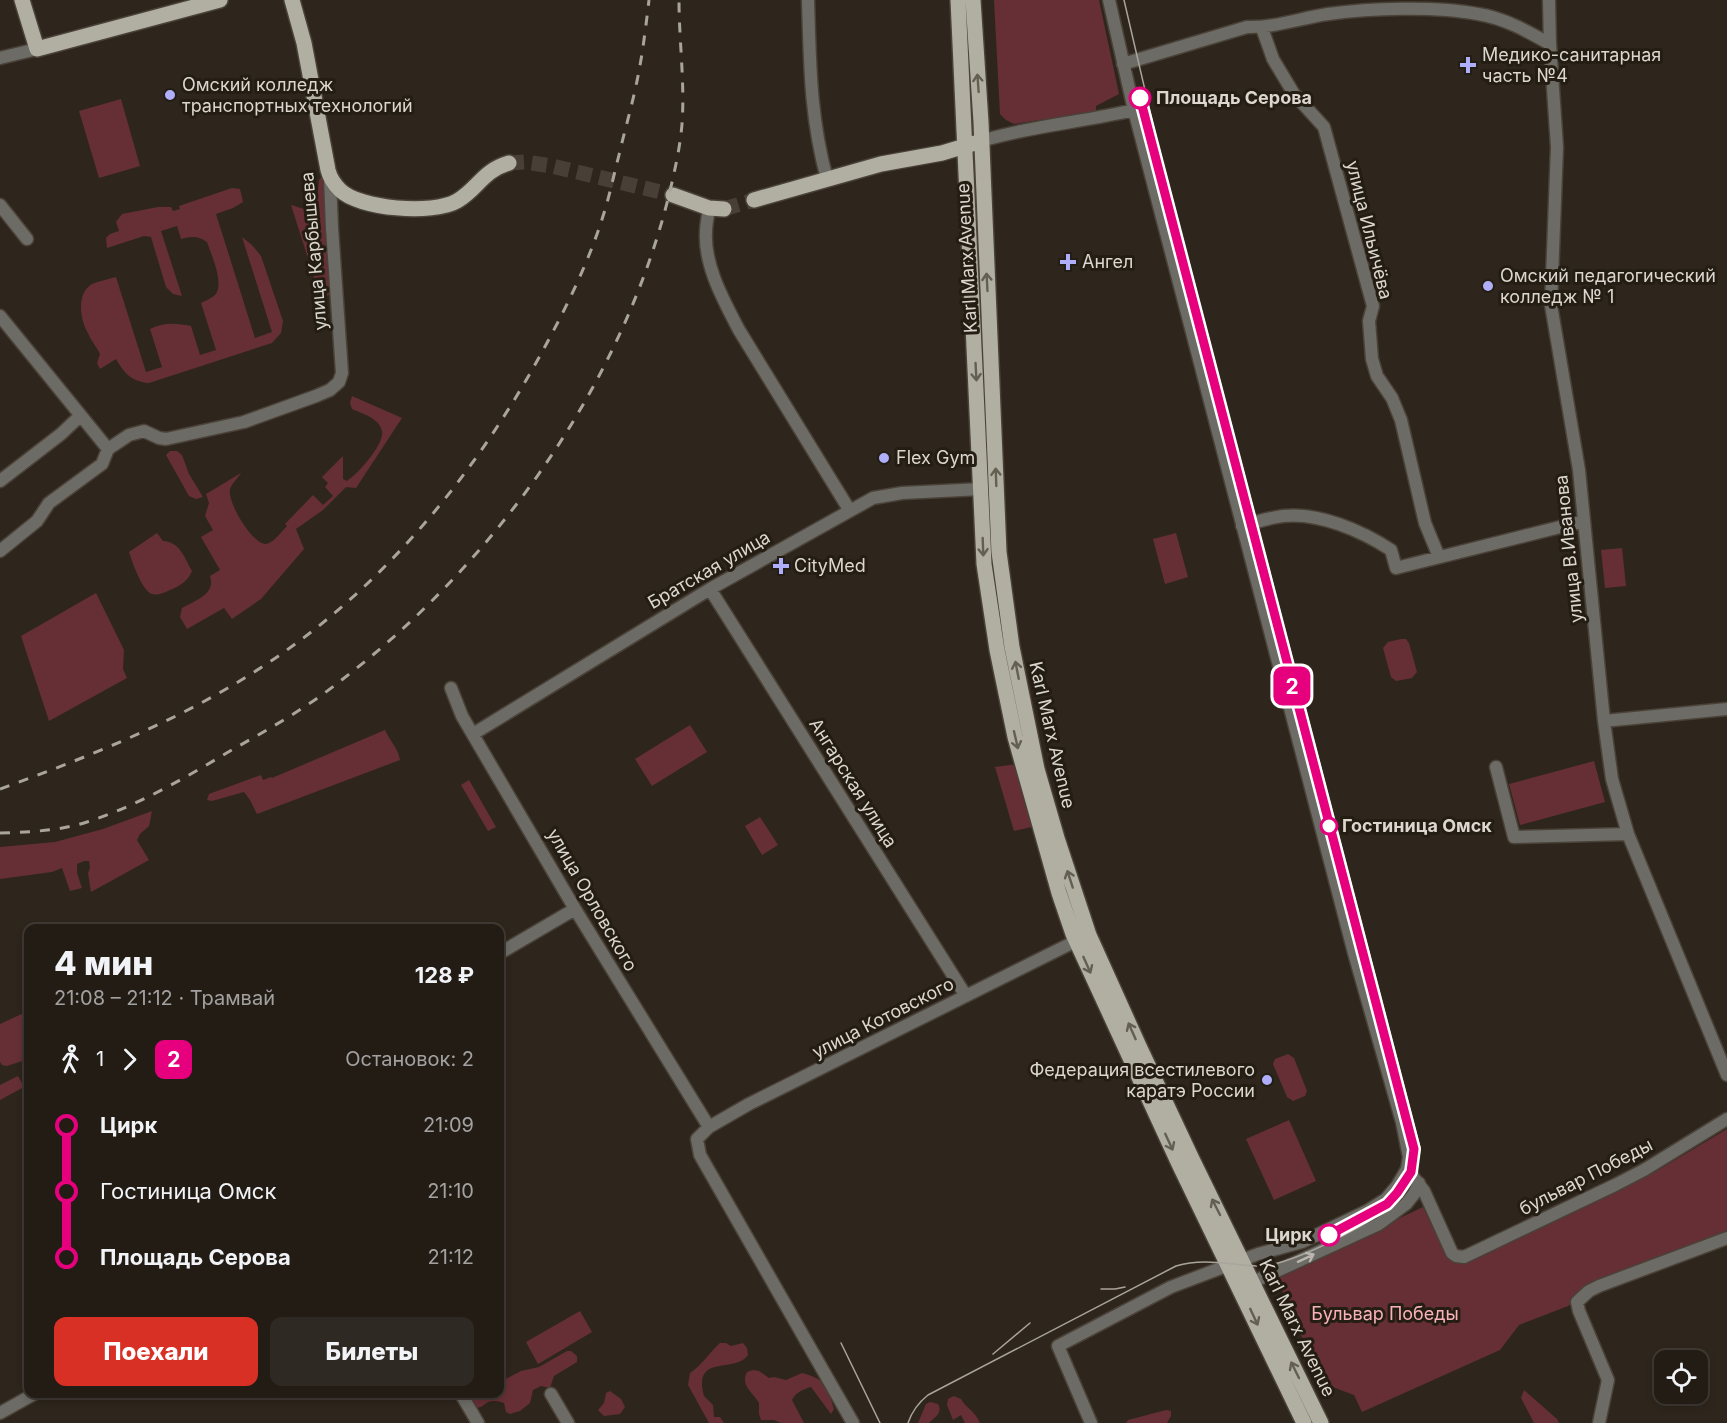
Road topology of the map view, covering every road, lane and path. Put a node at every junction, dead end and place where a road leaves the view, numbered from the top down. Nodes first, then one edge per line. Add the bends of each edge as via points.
1 (22, 0) edge
2 (220, 0) edge
3 (292, 0) edge
4 (808, 0) edge
5 (958, 0) edge
6 (973, 0) edge
7 (1108, 0) edge
8 (1549, 0) edge
9 (1262, 27) junction
10 (1550, 44) junction
11 (37, 49) junction
12 (0, 58) edge
13 (1123, 64) junction
14 (1134, 110) junction
15 (981, 141) junction
16 (965, 146) junction
17 (508, 162) tunnel mouth
18 (330, 178) junction
19 (827, 179) junction
20 (673, 195) tunnel mouth
21 (754, 200) tunnel mouth
22 (0, 205) edge
23 (716, 209) joint
24 (27, 239) dead end
25 (0, 316) edge
26 (80, 416) junction
27 (108, 449) junction
28 (0, 481) edge
29 (982, 489) junction
30 (850, 511) junction
31 (1584, 521) junction
32 (1242, 526) junction
33 (0, 551) edge
34 (1439, 557) junction
35 (710, 589) junction
36 (451, 688) dead end
37 (1727, 709) edge
38 (1604, 721) junction
39 (473, 734) junction
40 (1496, 767) dead end
41 (1629, 834) junction
42 (574, 909) junction
43 (1082, 938) junction
44 (504, 951) edge
45 (966, 996) junction
46 (1727, 1075) edge
47 (1727, 1119) edge
48 (708, 1127) junction
49 (1407, 1169) junction
50 (1419, 1183) junction
51 (1727, 1238) edge
52 (1236, 1262) junction
53 (1253, 1282) junction
54 (551, 1394) dead end
55 (27, 1398) edge
56 (463, 1398) edge
57 (0, 1413) edge
58 (478, 1423) edge
59 (568, 1423) edge
60 (853, 1423) edge
61 (1091, 1423) edge
62 (1304, 1423) edge
63 (1321, 1423) edge
64 (1599, 1423) edge

1 - 11 main road
2 - 11 main road
3 - 18 main road, улица Карбышева
4 - 19 street via 810,91
5 - 16 main road, Karl Marx Avenue
15 -> 6 main road, Karl Marx Avenue
7 - 13 street
8 - 10 street, улица В.Иванова
9 - 10 street via 1330,14 1395,9 1456,11 1505,21
9 - 13 street via 1247,27
9 - 34 street, улица Ильичёва via 1273,59 1294,94 1324,127 1373,306 1369,321 1372,359 1401,420 1425,523
10 - 31 street, улица В.Иванова via 1557,147 1551,305
11 - 12 street
13 - 14 street
14 - 15 street
14 - 32 street
15 - 16 main road
43 -> 15 main road, Karl Marx Avenue via 1037,769 1004,599
16 - 19 main road
16 -> 29 main road, Karl Marx Avenue
17 - 18 main road via 495,166 457,201 423,209 355,199 340,191
18 - 27 street, улица Карбышева via 342,373 339,382 330,390 244,422 166,439 144,431 129,435
19 - 21 main road
20 - 23 main road
22 - 24 street
23 - 30 street via 705,233 715,279 725,303
25 - 26 street
26 - 27 street
26 - 28 street
27 - 33 street via 102,464 49,502 37,521
29 - 30 street, Братская улица via 884,495
29 -> 43 main road, Karl Marx Avenue via 984,564 1012,726 1059,893
30 - 35 street, Братская улица
31 - 34 street
31 - 38 street, улица В.Иванова
32 - 34 street via 1298,516 1369,535 1392,550 1396,568
32 - 49 street via 1402,1122
35 - 39 street, Братская улица
35 - 45 street, Ангарская улица
36 - 39 street, улица Орловского
37 - 38 street
38 - 41 street, улица В.Иванова via 1612,779
39 - 42 street, улица Орловского
40 - 41 street via 1514,837
41 - 46 street, улица В.Иванова
42 - 44 street
42 - 48 street, улица Орловского
43 - 45 street, улица Котовского
43 - 52 main road, Karl Marx Avenue via 1179,1164
45 - 48 street, улица Котовского
47 - 50 street, бульвар Победы via 1644,1170 1464,1257 1452,1253
48 - 60 street, улица Котовского via 697,1139 700,1155
49 - 50 street
49 - 52 street via 1392,1192 1367,1211 1302,1242
53 -> 50 street via 1379,1224 1406,1204
51 - 64 street via 1599,1286 1577,1302 1608,1380
52 - 53 main road, Karl Marx Avenue
52 - 61 street via 1171,1287 1058,1346
52 -> 62 main road, Karl Marx Avenue
63 -> 53 main road, Karl Marx Avenue
54 - 59 street
55 - 57 street
56 - 58 street

